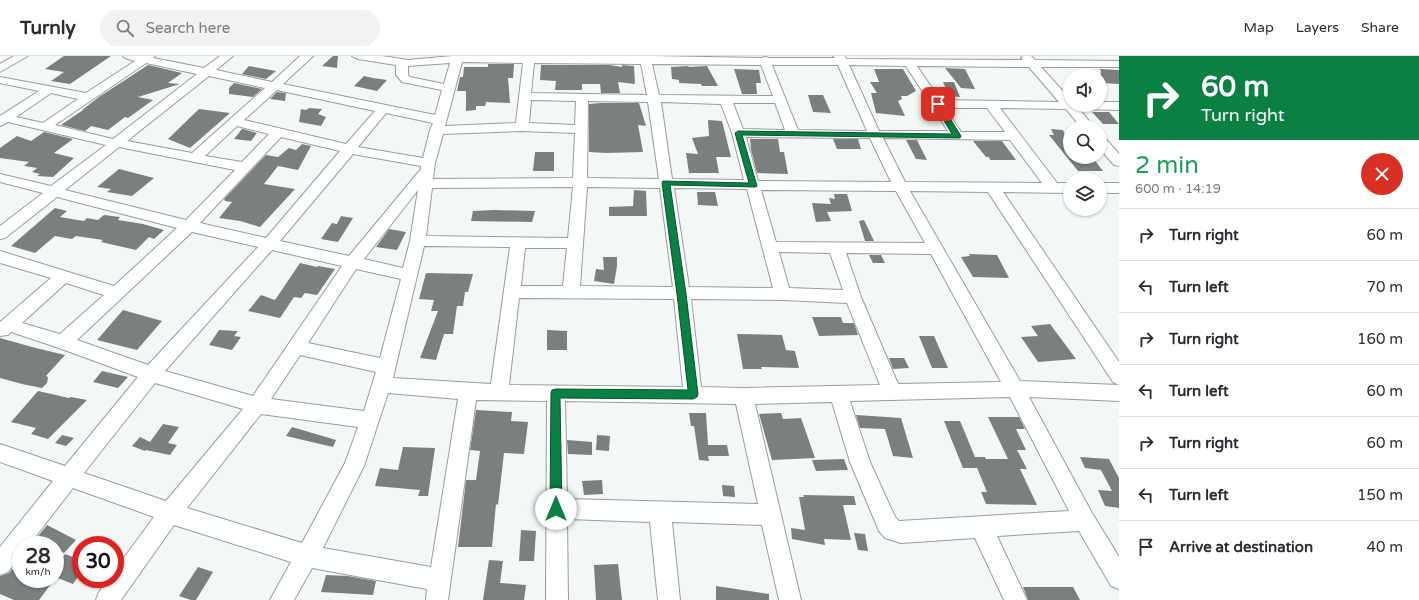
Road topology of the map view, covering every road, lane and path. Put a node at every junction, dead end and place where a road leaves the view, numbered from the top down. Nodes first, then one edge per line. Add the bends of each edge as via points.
1 (22, 56) edge
2 (129, 56) edge
3 (227, 56) edge
4 (306, 56) edge
5 (360, 56) edge
6 (457, 57) edge
7 (147, 58) edge
8 (529, 58) edge
9 (646, 58) edge
10 (720, 58) edge
11 (840, 59) edge
12 (956, 59) edge
13 (765, 60) junction
14 (1029, 60) edge
15 (402, 62) junction
16 (910, 63) junction
17 (1119, 64) edge
18 (0, 70) edge
19 (208, 72) junction
20 (0, 80) edge
21 (273, 86) junction
22 (448, 88) junction
23 (48, 90) junction
24 (525, 96) junction
25 (88, 97) junction
26 (582, 98) junction
27 (654, 99) junction
28 (780, 99) junction
29 (1063, 99) edge
30 (726, 100) junction
31 (938, 104) junction
32 (991, 104) junction
33 (1063, 105) edge
34 (1107, 106) edge
35 (1119, 106) edge
36 (384, 108) junction
37 (1074, 112) edge
38 (3, 120) edge
39 (1082, 120) edge
40 (234, 122) junction
41 (438, 125) junction
42 (46, 126) junction
43 (522, 128) junction
44 (581, 129) junction
45 (278, 132) junction
46 (793, 132) junction
47 (738, 133) junction
48 (875, 135) junction
49 (957, 136) junction
50 (1014, 136) junction
51 (116, 143) junction
52 (349, 149) junction
53 (1107, 149) edge
54 (195, 158) junction
55 (1119, 162) edge
56 (244, 167) junction
57 (427, 172) junction
58 (0, 178) edge
59 (580, 182) junction
60 (666, 183) junction
61 (754, 186) junction
62 (901, 187) junction
63 (993, 188) junction
64 (1053, 188) junction
65 (1063, 188) edge
66 (1107, 188) edge
67 (1119, 188) edge
68 (53, 193) junction
69 (188, 226) junction
70 (0, 234) edge
71 (418, 241) junction
72 (518, 242) junction
73 (574, 243) junction
74 (269, 244) junction
75 (770, 247) junction
76 (836, 248) junction
77 (936, 249) junction
78 (0, 257) edge
79 (352, 263) junction
80 (409, 275) junction
81 (64, 276) junction
82 (117, 292) junction
83 (513, 292) junction
84 (571, 293) junction
85 (682, 294) junction
86 (783, 294) junction
87 (853, 297) junction
88 (4, 328) edge
89 (63, 342) junction
90 (295, 348) junction
91 (386, 367) junction
92 (151, 374) junction
93 (1119, 377) edge
94 (382, 385) junction
95 (1015, 389) junction
96 (468, 392) junction
97 (500, 392) junction
98 (892, 392) junction
99 (556, 393) junction
100 (1119, 393) edge
101 (693, 394) junction
102 (839, 394) junction
103 (744, 396) junction
104 (257, 405) junction
105 (370, 420) junction
106 (0, 453) edge
107 (69, 476) junction
108 (556, 509) junction
109 (660, 512) junction
110 (170, 513) junction
111 (772, 515) junction
112 (1085, 520) junction
113 (981, 526) junction
114 (307, 556) junction
115 (0, 564) edge
116 (1119, 578) edge
117 (438, 590) edge
118 (107, 600) edge
119 (281, 600) edge
120 (557, 600) edge
121 (669, 600) edge
122 (790, 600) edge
123 (1016, 600) edge

1 - 18 street
2 - 7 street
3 - 19 street
4 - 21 street
5 - 15 street
6 - 8 street
6 - 15 street via 417,63
6 - 22 street
7 - 19 street
7 - 25 street
8 - 9 street
8 - 24 street
9 - 10 street
9 - 27 street
10 - 13 street
11 - 13 street
11 - 16 street
11 - 48 street
12 - 14 street
12 - 16 street
13 - 28 street
14 - 17 street
14 - 29 street
15 - 22 street via 402,75 406,80
16 - 31 street
19 - 21 street
19 - 51 street
20 - 23 street
21 - 36 street
21 - 40 street
22 - 41 street
23 - 25 street
23 - 38 street
24 - 26 street
24 - 43 street
25 - 42 street
26 - 27 street
26 - 44 street
27 - 30 street
27 - 60 street
28 - 30 street
28 - 46 street
30 - 47 street
31 - 32 street
31 - 49 street
32 - 33 street
32 - 50 street
34 - 35 street
36 - 41 street
36 - 52 street
37 - 39 street
38 - 42 street
40 - 45 street
40 - 54 street
41 - 43 street
41 - 57 street
42 - 51 street
43 - 44 street
44 - 59 street
45 - 52 street
45 - 56 street
46 - 47 street
46 - 48 street
47 - 61 street
48 - 49 street
48 - 62 street
49 - 50 street
50 - 64 street
51 - 54 street
51 - 68 street
52 - 57 street
52 - 74 street
53 - 55 street
54 - 56 street
56 - 69 street
57 - 59 street
57 - 71 street
57 - 79 street
58 - 68 street
59 - 60 street
59 - 73 street
60 - 61 street
60 - 85 street
61 - 62 street
61 - 75 street
62 - 63 street
62 - 77 street
63 - 64 street
63 - 93 street
64 - 65 street
66 - 67 street
68 - 69 street
68 - 70 street
69 - 74 street
69 - 82 street
71 - 72 street
71 - 80 street
72 - 73 street
72 - 83 street
73 - 84 street
74 - 79 street
74 - 92 street
75 - 76 street
75 - 86 street
76 - 77 street
76 - 87 street
77 - 95 street
78 - 81 street
79 - 80 street
79 - 90 street
80 - 91 street
81 - 82 street
81 - 88 street
82 - 89 street
83 - 84 street
83 - 97 street
84 - 85 street
85 - 86 street
85 - 101 street
86 - 87 street
87 - 98 street
88 - 89 street
89 - 92 street
90 - 91 street
90 - 104 street
91 - 94 street
92 - 104 street
92 - 107 street
94 - 96 street
94 - 105 street
95 - 98 street
95 - 100 street
95 - 112 street
96 - 97 street
96 - 117 street
97 - 99 street
98 - 102 street
99 - 101 street
99 - 108 street
101 - 103 street
102 - 103 street
102 - 113 street via 860,462 887,524 893,530 901,532
103 - 111 street
104 - 105 street
104 - 110 street
105 - 114 street via 354,466
106 - 107 street
107 - 110 street
107 - 115 street
108 - 109 street
108 - 120 street
109 - 111 street
109 - 121 street
110 - 114 street
110 - 118 street
111 - 122 street
112 - 113 street
112 - 116 street
113 - 123 street
114 - 117 street
114 - 119 street

